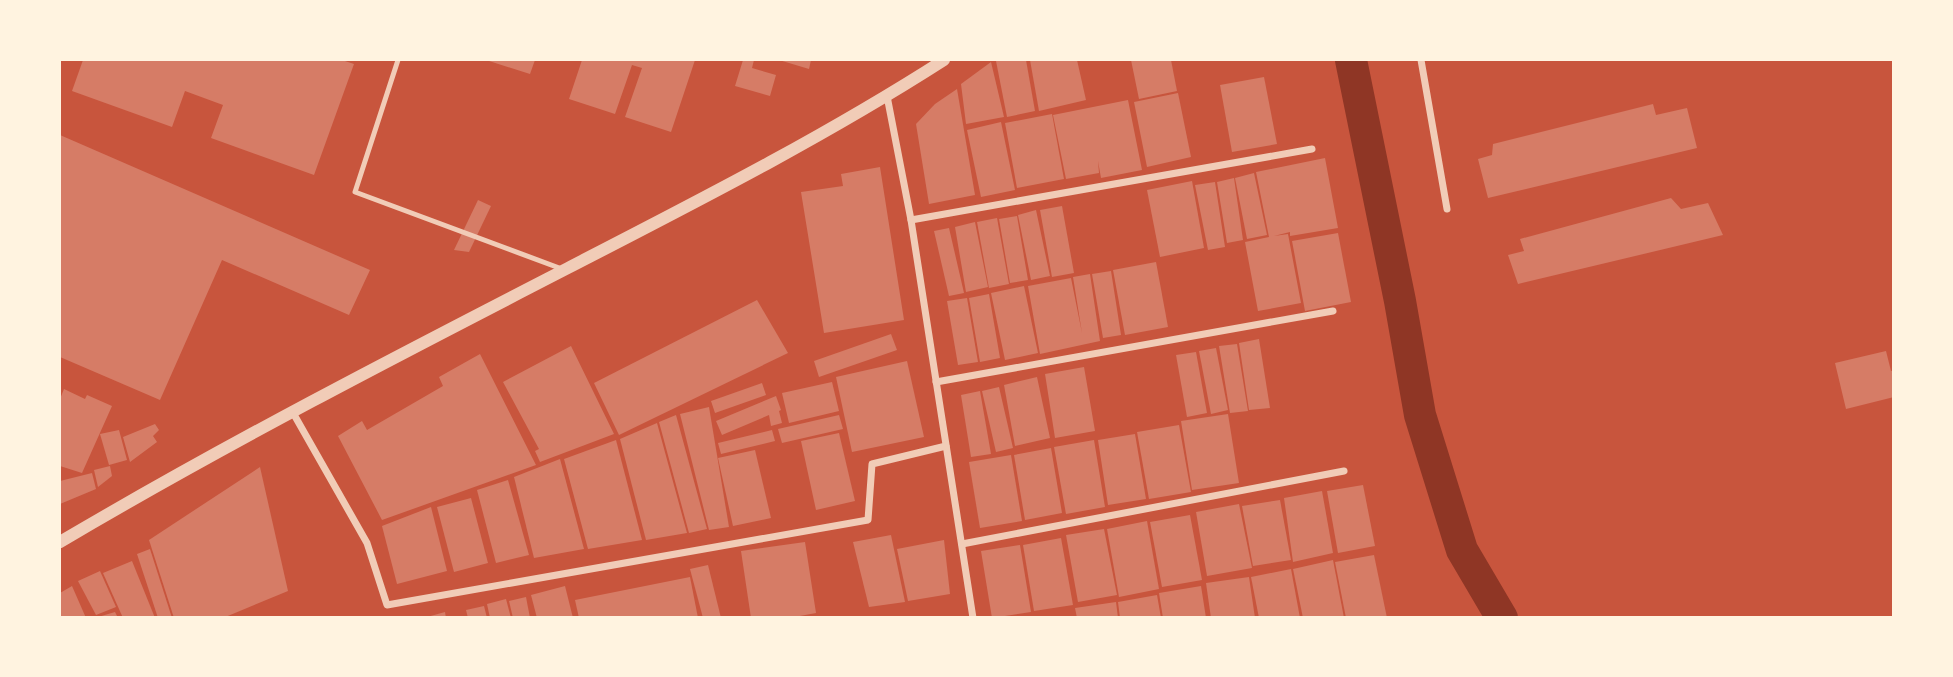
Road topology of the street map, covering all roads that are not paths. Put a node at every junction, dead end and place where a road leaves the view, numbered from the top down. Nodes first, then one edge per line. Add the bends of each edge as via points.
1 (398, 60) edge
2 (944, 60) edge
3 (1421, 60) edge
4 (887, 96) junction
5 (1312, 149) dead end
6 (1447, 209) dead end
7 (911, 220) junction
8 (565, 270) junction
9 (1333, 311) dead end
10 (936, 382) junction
11 (292, 411) junction
12 (946, 446) junction
13 (1344, 471) dead end
14 (60, 541) edge
15 (962, 544) junction
16 (973, 618) edge

1 - 8 lane via 355,192
2 - 4 street
3 - 6 street
4 - 7 street
4 - 8 street
5 - 7 street
7 - 10 street
8 - 11 street
9 - 10 street
10 - 12 street
11 - 12 street via 367,543 387,605 868,520 872,464
11 - 14 street
12 - 15 street
13 - 15 street
15 - 16 street

